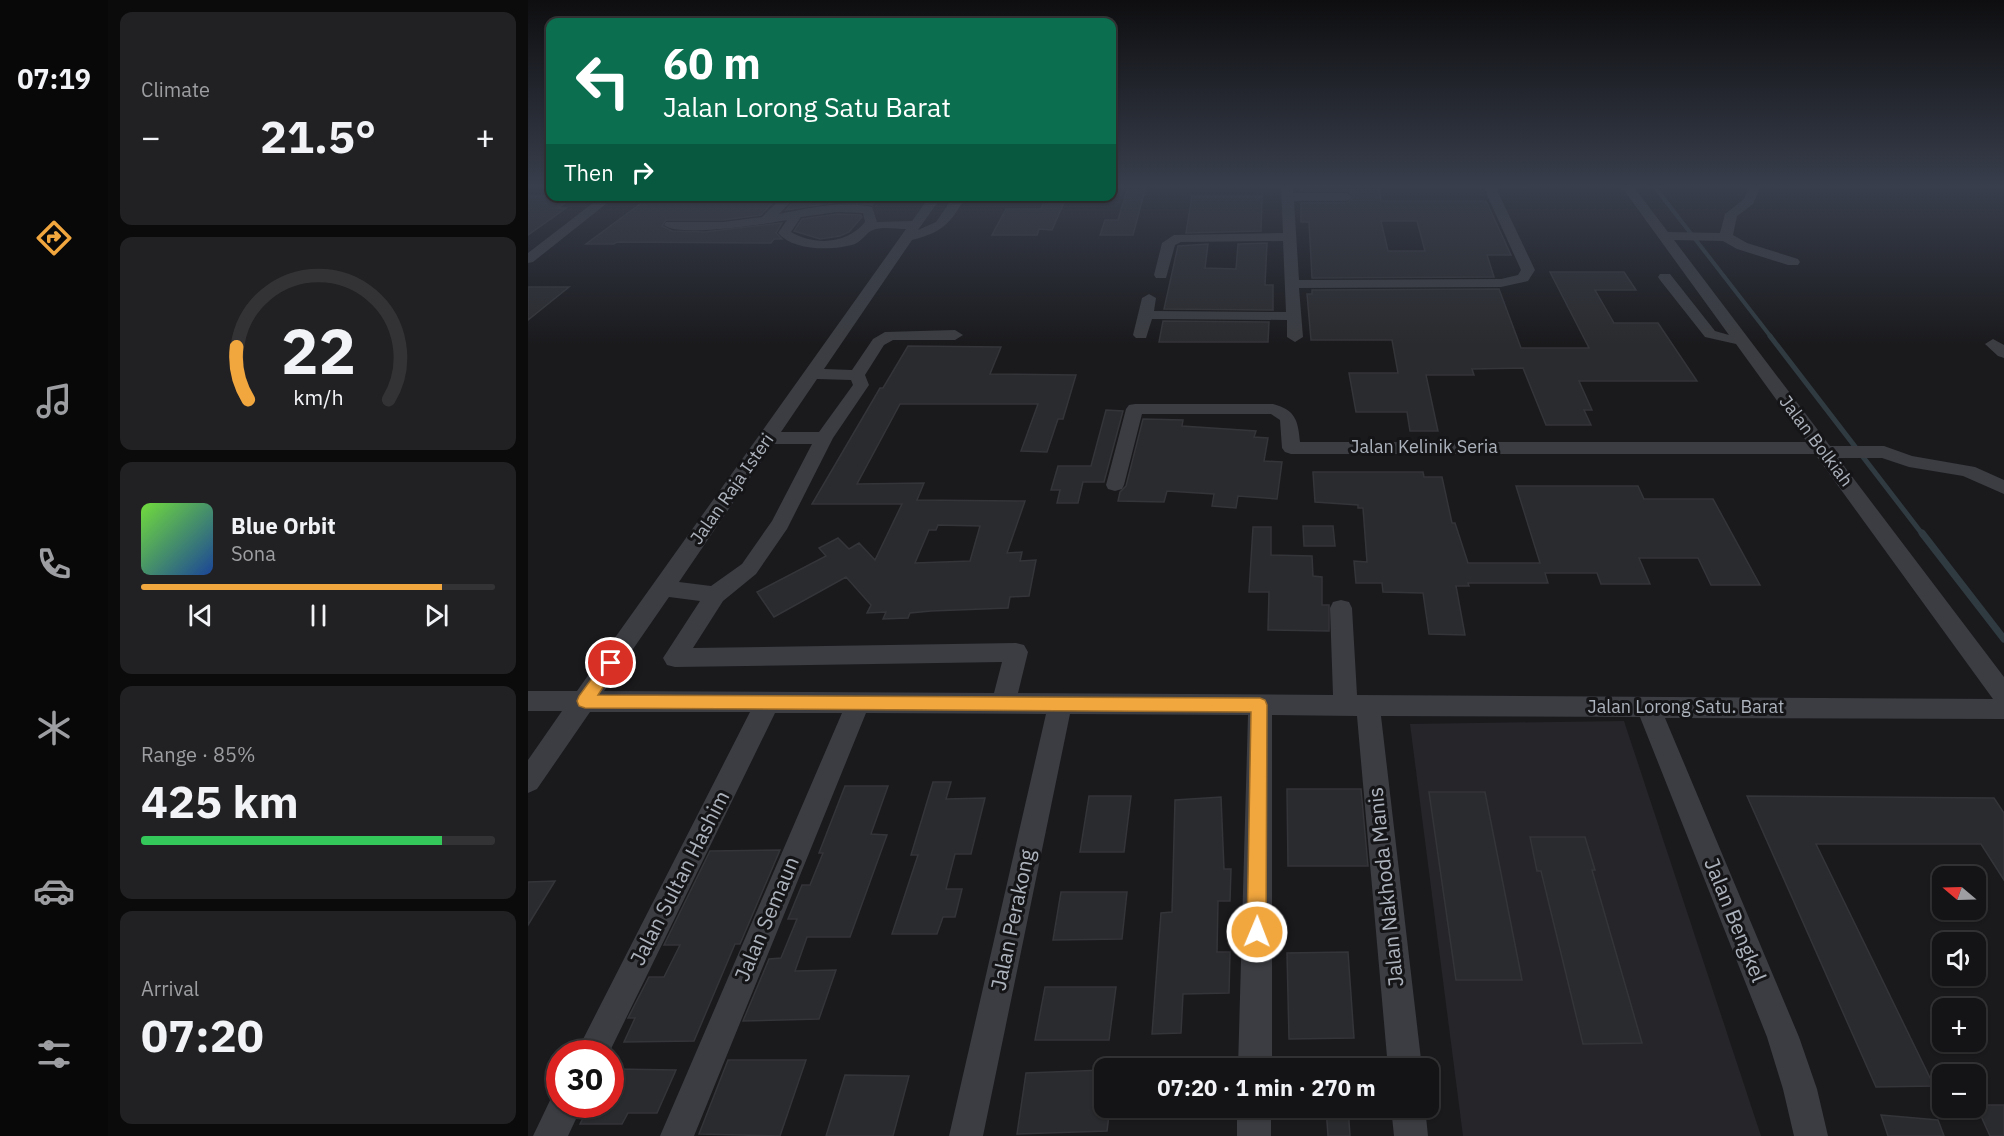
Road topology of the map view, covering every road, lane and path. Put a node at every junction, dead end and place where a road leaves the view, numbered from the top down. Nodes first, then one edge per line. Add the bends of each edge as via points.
1 (554, 239) edge
2 (794, 239) edge
3 (855, 239) edge
4 (906, 239) edge
5 (1177, 239) edge
6 (1290, 239) edge
7 (1514, 239) edge
8 (1666, 239) edge
9 (1730, 239) edge
10 (528, 259) edge
11 (1793, 262) dead end
12 (1161, 275) dead end
13 (1665, 277) dead end
14 (1292, 284) junction
15 (1706, 292) junction
16 (1678, 293) junction
17 (1149, 298) dead end
18 (1145, 315) junction
19 (1294, 316) junction
20 (955, 335) dead end
21 (1141, 335) dead end
22 (1295, 337) dead end
23 (1740, 340) junction
24 (813, 374) junction
25 (856, 375) junction
26 (768, 438) junction
27 (824, 438) junction
28 (1823, 450) junction
29 (1115, 485) dead end
30 (2004, 488) edge
31 (664, 588) junction
32 (715, 596) junction
33 (1341, 608) dead end
34 (2004, 695) edge
35 (528, 700) edge
36 (585, 701) junction
37 (768, 702) junction
38 (858, 703) junction
39 (1003, 704) junction
40 (1060, 704) junction
41 (1260, 705) junction
42 (1357, 705) junction
43 (1648, 707) junction
44 (2004, 709) edge
45 (528, 782) edge
46 (599, 1040) edge
47 (1255, 1058) edge
48 (1404, 1058) edge
49 (559, 1118) edge
50 (1254, 1118) edge
51 (1409, 1118) edge
52 (550, 1136) edge
53 (676, 1136) edge
54 (966, 1136) edge
55 (1254, 1136) edge
56 (1411, 1136) edge
57 (1811, 1136) edge

1 - 10 street
2 - 3 street
4 - 24 street, Jalan Raja Isteri
5 - 12 street via 1169,243
6 - 14 street
7 - 14 street via 1528,270 1523,278 1501,283
8 - 15 street, Jalan Bolkiah
9 - 11 street
13 - 16 street
14 - 19 street
15 - 16 street
15 - 23 street, Jalan Bolkiah
16 - 23 street via 1710,334
17 - 18 street
18 - 19 street
18 - 21 street
19 - 22 street
20 - 25 street via 890,335 878,342
23 - 28 street, Jalan Bolkiah
24 - 25 street
24 - 26 street, Jalan Raja Isteri
25 - 27 street via 861,385
26 - 27 street
26 - 31 street, Jalan Raja Isteri
27 - 32 street via 780,524 749,569
28 - 29 street, Jalan Kelinik Seria via 1292,448 1289,419 1273,409 1135,409
28 - 30 street via 1884,452 1909,461 1968,471
28 - 34 street, Jalan Bolkiah
31 - 32 street
31 - 36 street, Jalan Raja Isteri
32 - 39 street via 675,658 1016,652
33 - 42 street, Jalan Nakhoda Manis
35 - 36 street, Jalan Lorong Satu. Barat
36 - 37 street, Jalan Lorong Satu. Barat
36 - 45 street, Jalan Raja Isteri
37 - 38 street, Jalan Lorong Satu. Barat
37 - 46 street, Jalan Sultan Hashim
38 - 39 street, Jalan Lorong Satu. Barat
38 - 53 street, Jalan Semaun
39 - 40 street, Jalan Lorong Satu. Barat
40 - 41 street, Jalan Lorong Satu. Barat
40 - 54 street, Jalan Perakong
41 - 42 street, Jalan Lorong Satu. Barat
41 - 47 street
42 - 43 street, Jalan Lorong Satu. Barat
42 - 48 street, Jalan Nakhoda Manis
43 - 44 street, Jalan Lorong Satu. Barat
43 - 57 street, Jalan Bengkel via 1783,1037
49 - 52 street
50 - 55 street
51 - 56 street

